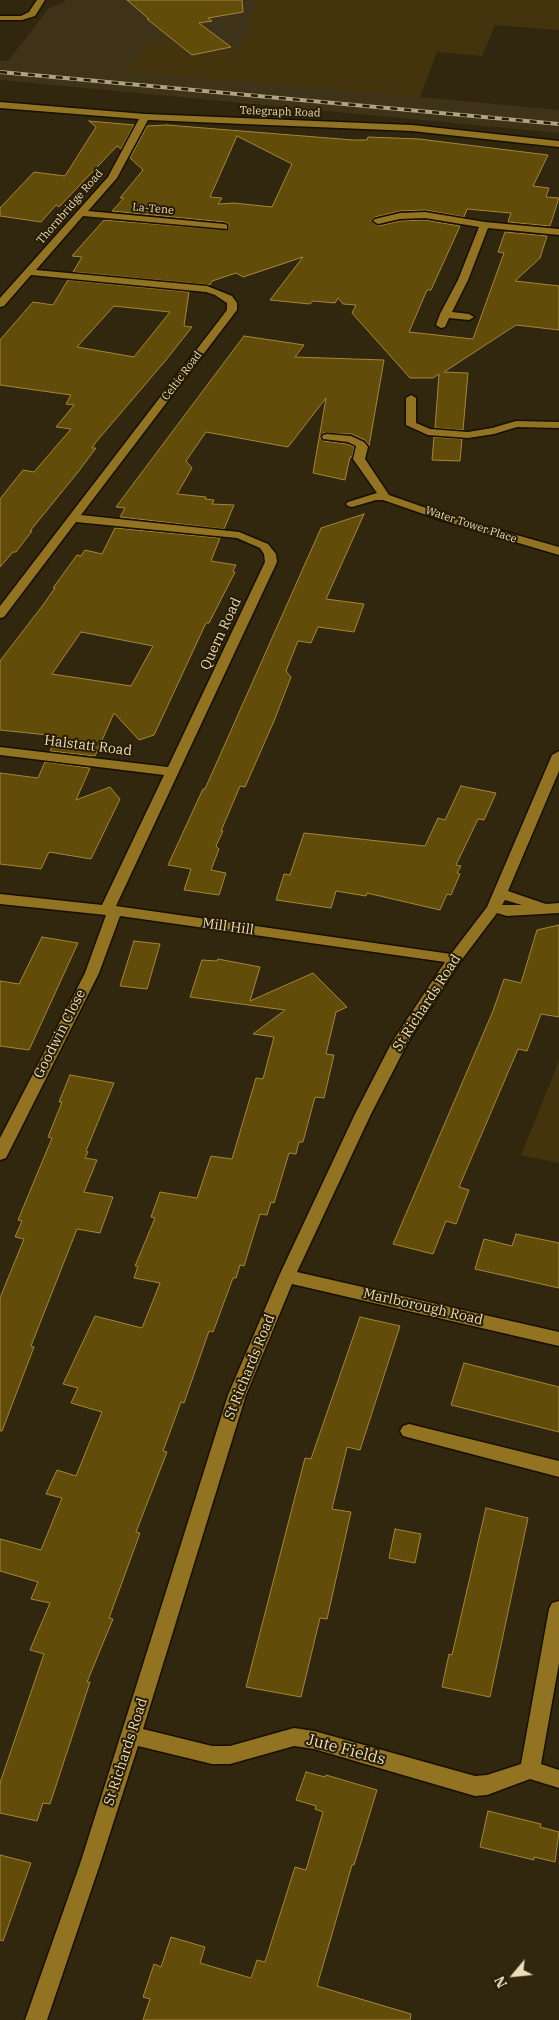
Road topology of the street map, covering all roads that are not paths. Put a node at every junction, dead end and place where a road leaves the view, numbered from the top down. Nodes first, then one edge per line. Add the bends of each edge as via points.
1 (42, 0) edge
2 (0, 18) edge
3 (0, 105) edge
4 (145, 117) junction
5 (559, 144) edge
6 (81, 214) junction
7 (378, 221) dead end
8 (485, 225) junction
9 (224, 227) dead end
10 (559, 232) edge
11 (28, 272) junction
12 (0, 304) edge
13 (445, 314) junction
14 (470, 317) dead end
15 (441, 325) dead end
16 (411, 398) dead end
17 (559, 425) edge
18 (327, 437) dead end
19 (385, 497) junction
20 (352, 504) dead end
21 (73, 518) junction
22 (559, 551) edge
23 (0, 614) edge
24 (0, 751) edge
25 (559, 755) edge
26 (173, 772) junction
27 (500, 893) junction
28 (0, 899) edge
29 (494, 908) junction
30 (557, 908) edge
31 (111, 911) junction
32 (455, 959) junction
33 (0, 1154) edge
34 (287, 1276) junction
35 (559, 1339) edge
36 (409, 1431) dead end
37 (559, 1469) edge
38 (559, 1609) edge
39 (131, 1735) junction
40 (530, 1770) junction
41 (559, 1779) edge
42 (36, 2020) edge

1 - 2 street via 32,14 22,18
3 - 4 street, Telegraph Road
4 - 5 street, Telegraph Road via 394,126
4 - 6 street, Thornbridge Road via 112,178
6 - 9 street, La-Tene
6 - 11 street, Thornbridge Road
7 - 8 street via 424,215
8 - 10 street
8 - 13 street
11 - 12 street, Thornbridge Road
11 - 21 street, Celtic Road via 207,289 224,295 232,304 232,310
13 - 14 street
13 - 15 street
16 - 17 street via 412,425 428,432 473,435 516,424
18 - 19 street via 360,444 359,459
19 - 20 street, Water Tower Place via 375,496
19 - 22 street, Water Tower Place
21 - 23 street, Celtic Road
21 - 26 street, Quern Road via 238,535 264,546 270,554 271,562
24 - 26 street, Halstatt Road
25 - 27 street, St Richards Road
26 - 31 street, Quern Road
27 - 29 street, St Richards Road
27 - 30 street via 530,904
28 - 31 street, Mill Hill
29 - 30 street via 507,912
29 - 32 street, St Richards Road
31 - 32 street, Mill Hill
31 - 33 street, Goodwin Close via 92,973
32 - 34 street, St Richards Road via 400,1042
34 - 35 street, Marlborough Road
34 - 39 street, St Richards Road via 237,1394
36 - 37 street
38 - 40 street
39 - 40 street, Jute Fields via 212,1756 230,1755 294,1737 475,1786
39 - 42 street, St Richards Road
40 - 41 street

